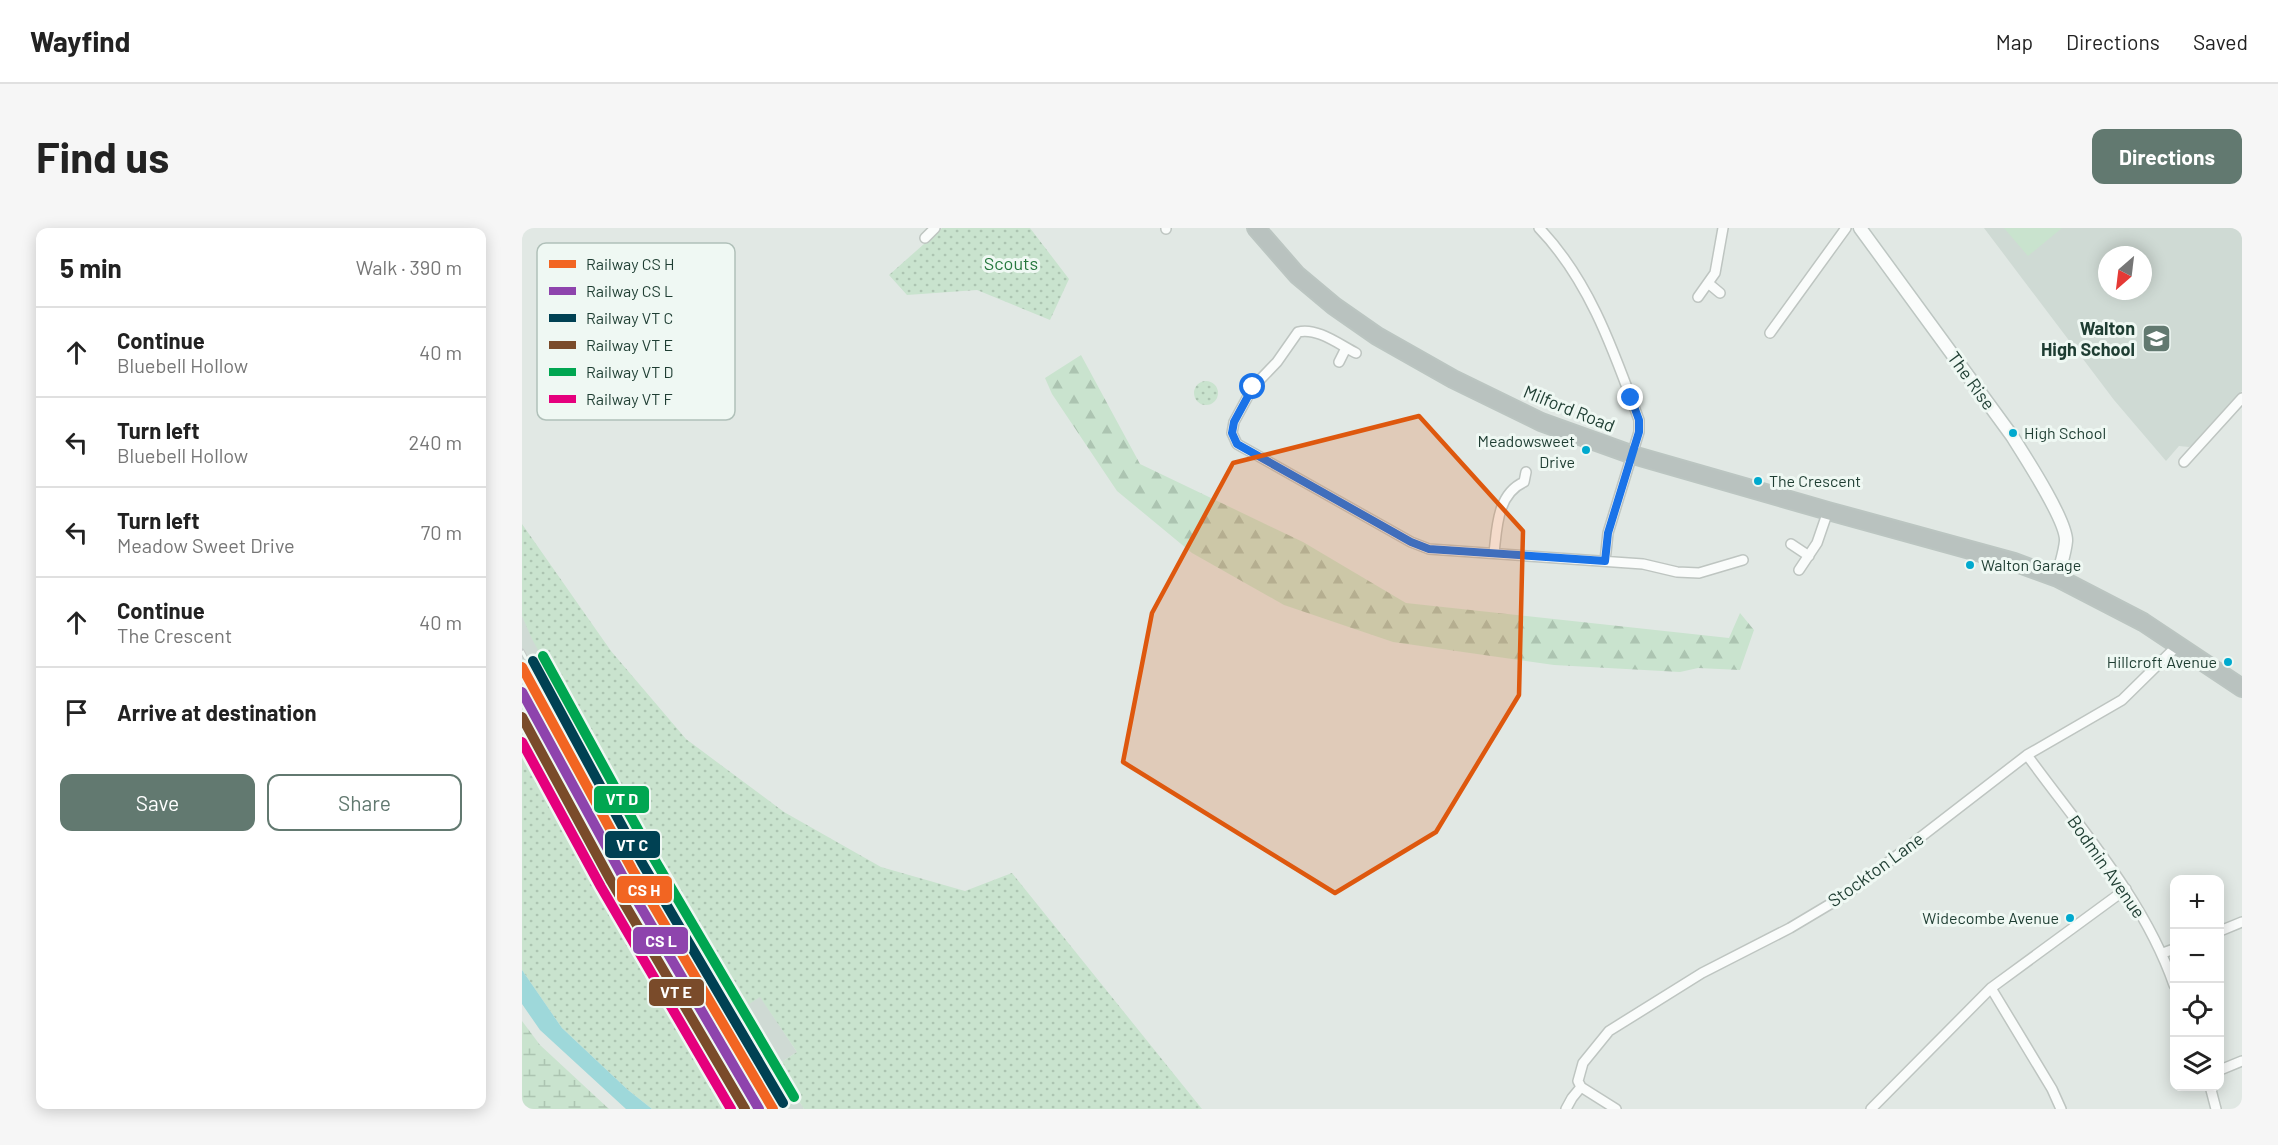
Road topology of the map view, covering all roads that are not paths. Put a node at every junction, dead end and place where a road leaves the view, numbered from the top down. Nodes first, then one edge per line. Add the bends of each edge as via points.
1 (935, 228) edge
2 (1539, 228) edge
3 (1723, 228) edge
4 (1846, 228) edge
5 (1860, 228) edge
6 (1264, 231) edge
7 (925, 238) dead end
8 (1708, 283) junction
9 (1720, 293) dead end
10 (1698, 297) dead end
11 (1770, 333) dead end
12 (1346, 348) junction
13 (1356, 353) dead end
14 (1340, 363) dead end
15 (2242, 398) edge
16 (1633, 455) junction
17 (2184, 462) dead end
18 (1533, 489) dead end
19 (1828, 511) junction
20 (1791, 544) dead end
21 (1494, 553) junction
22 (1809, 556) junction
23 (1743, 560) dead end
24 (1605, 561) junction
25 (1731, 564) junction
26 (1799, 570) dead end
27 (1735, 574) dead end
28 (2058, 578) junction
29 (2179, 644) junction
30 (2242, 688) edge
31 (2027, 755) junction
32 (2126, 890) junction
33 (2242, 922) edge
34 (2224, 929) edge
35 (2170, 951) edge
36 (2163, 953) junction
37 (2174, 983) edge
38 (1991, 988) junction
39 (2242, 1061) edge
40 (2224, 1068) edge
41 (1581, 1087) junction
42 (2211, 1091) edge
43 (1566, 1109) edge
44 (1616, 1109) edge
45 (1871, 1109) edge
46 (2061, 1109) edge
47 (2216, 1109) edge

1 - 7 street
2 - 16 street via 1573,268 1619,366 1639,420
3 - 8 street via 1715,273
4 - 11 street
5 - 28 street, The Rise via 2029,464 2066,538
6 - 16 highway, Milford Road via 1298,274 1377,336 1541,422
8 - 9 street
8 - 10 street
12 - 13 street
12 - 14 street
12 - 21 street via 1319,334 1298,332 1248,396 1234,422 1232,433 1237,444 1411,542 1429,549
15 - 17 street
16 - 19 highway, Milford Road
16 - 24 street via 1608,533
18 - 21 street via 1525,477 1515,486 1498,515
19 - 22 street via 1823,531
19 - 28 highway, Milford Road via 2014,562
20 - 22 street
21 - 24 street
22 - 26 street
23 - 25 street
24 - 25 street via 1699,573
25 - 27 street
28 - 29 highway, Milford Road
29 - 30 highway, Milford Road
29 - 31 street, Stockton Lane via 2122,700
31 - 32 street, Bodmin Avenue
31 - 41 street, Stockton Lane via 1848,894 1702,973 1609,1031 1583,1063 1578,1081
32 - 36 street, Bodmin Avenue
32 - 38 street
33 - 34 street
35 - 36 street
36 - 37 street, Bodmin Avenue
38 - 45 street
38 - 46 street
39 - 40 street
41 - 43 street
41 - 44 street
42 - 47 street

